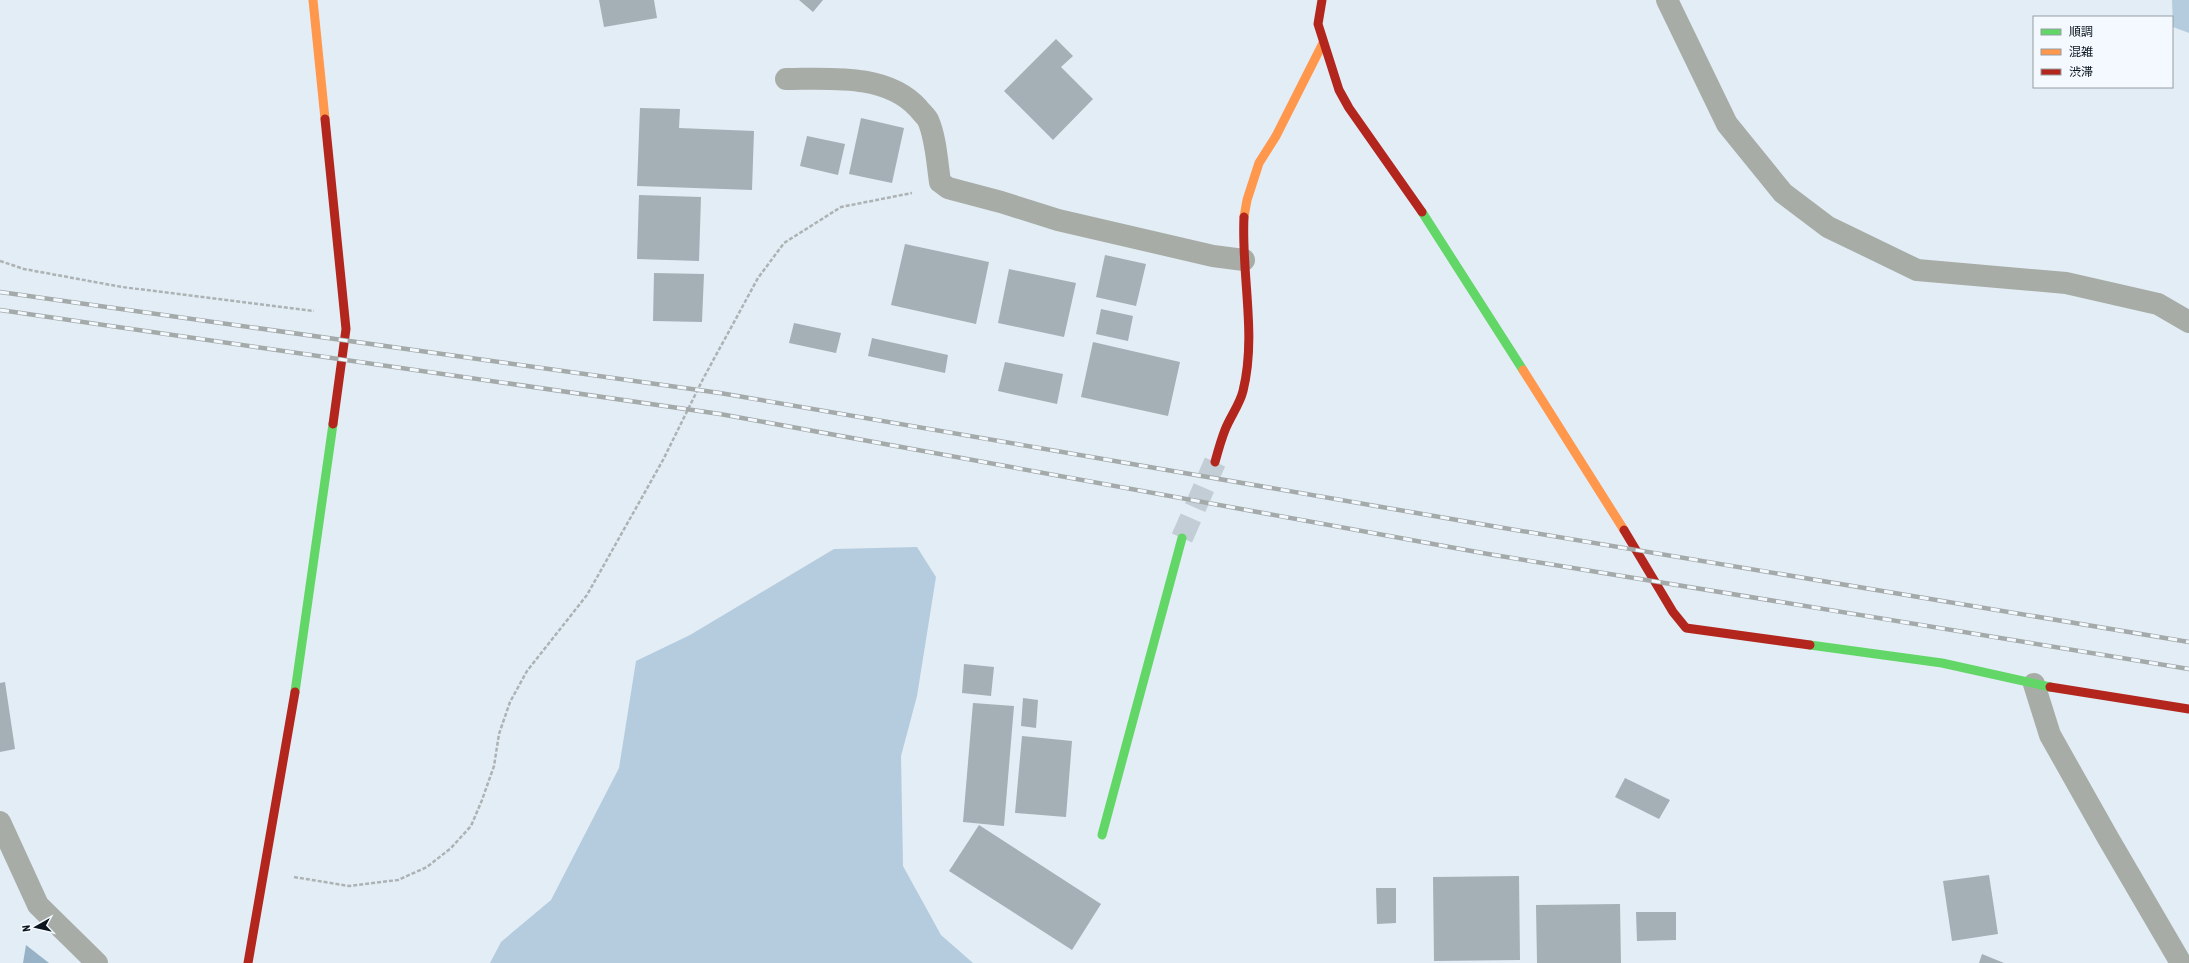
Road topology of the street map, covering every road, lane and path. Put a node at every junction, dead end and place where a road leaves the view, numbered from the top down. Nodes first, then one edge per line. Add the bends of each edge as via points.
1 (313, 0) edge
2 (1322, 0) edge
3 (1667, 0) edge
4 (1322, 43) junction
5 (786, 79) dead end
6 (948, 188) junction
7 (1244, 260) junction
8 (0, 262) edge
9 (345, 311) junction
10 (2189, 322) edge
11 (1214, 462) tunnel mouth
12 (1182, 538) tunnel mouth
13 (2034, 684) junction
14 (2189, 709) edge
15 (0, 822) edge
16 (1102, 835) dead end
17 (264, 873) junction
18 (97, 963) edge
19 (248, 963) edge
20 (2181, 963) edge

1 - 9 street
2 - 4 street via 1318,24
3 - 10 street via 1727,124 1783,193 1828,227 1917,270 2066,284 2158,304
4 - 7 street via 1276,136 1259,163 1244,218
4 - 13 street via 1339,90 1349,108 1422,213 1601,492 1673,612 1686,628 1942,662
5 - 6 street via 847,80 882,85 911,100 927,119 936,152 940,182
6 - 7 street via 1058,220 1212,256
6 - 17 path via 841,207 784,243 755,284 587,595 527,671 510,702 499,734 494,766 474,820 451,848 427,867 398,880 367,885 349,886
7 - 11 street via 1249,305 1248,354 1243,392 1225,430
8 - 9 path via 24,269 122,287 317,312
9 - 17 street via 346,328 341,371 298,674
12 - 16 street
13 - 14 street
13 - 20 street via 2050,735
15 - 18 street via 38,905
17 - 19 street

